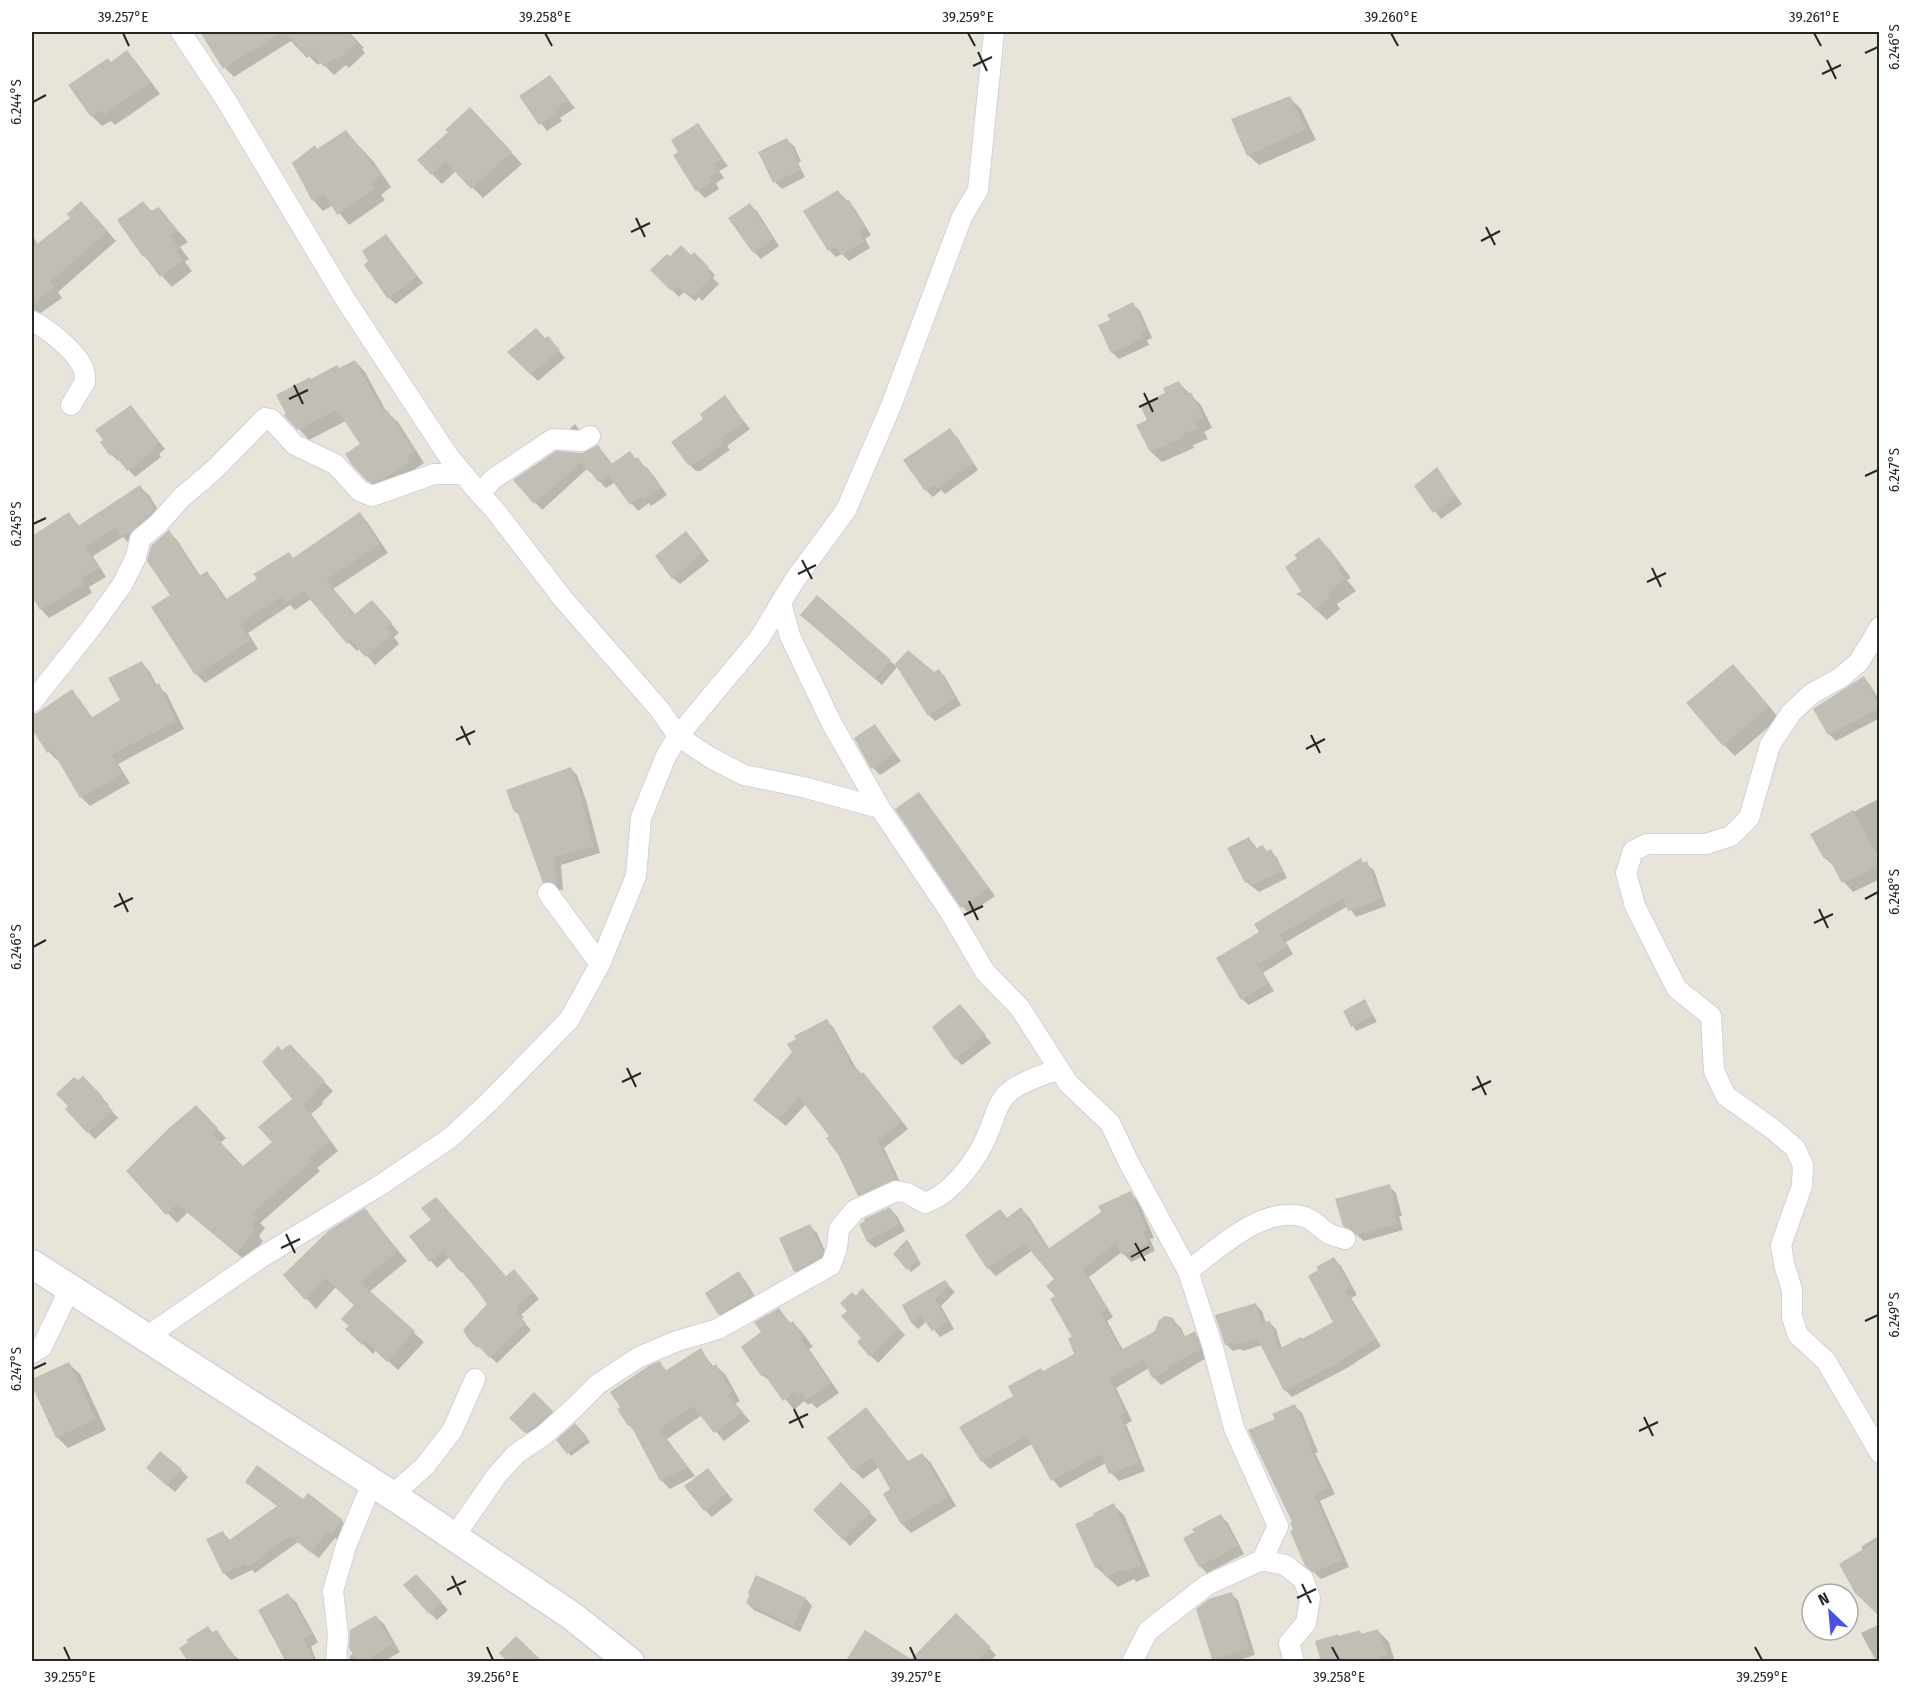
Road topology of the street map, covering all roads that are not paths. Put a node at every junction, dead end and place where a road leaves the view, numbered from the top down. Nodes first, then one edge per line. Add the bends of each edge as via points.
1 (181, 32) edge
2 (994, 32) edge
3 (32, 321) edge
4 (70, 405) dead end
5 (590, 436) dead end
6 (464, 474) junction
7 (480, 494) junction
8 (781, 603) junction
9 (1880, 627) edge
10 (32, 702) edge
11 (678, 736) junction
12 (880, 808) junction
13 (548, 894) dead end
14 (600, 964) junction
15 (1059, 1069) junction
16 (1345, 1239) dead end
17 (32, 1263) edge
18 (1188, 1270) junction
19 (70, 1288) junction
20 (145, 1338) junction
21 (32, 1353) edge
22 (475, 1379) dead end
23 (1880, 1453) edge
24 (382, 1489) junction
25 (454, 1537) junction
26 (1262, 1560) junction
27 (336, 1662) edge
28 (630, 1662) edge
29 (1132, 1662) edge
30 (1294, 1662) edge

1 - 6 street via 345,299
2 - 8 street via 978,190 962,217 891,406 846,510
3 - 4 street via 58,339 83,366 85,382
5 - 7 street via 582,441 553,439 493,479
6 - 7 street
6 - 10 street via 434,474 372,496 360,491 335,464 296,445 272,419 265,418 140,539 122,585
7 - 11 street
8 - 11 street via 759,639
8 - 12 street via 790,636 832,724
9 - 23 street via 1859,662 1811,694 1791,713 1770,745 1749,818 1731,836 1706,844 1647,844 1633,851 1626,873 1635,906 1677,989 1711,1016 1714,1071 1726,1096 1795,1148 1803,1165 1802,1186 1781,1245 1792,1290 1792,1317 1798,1335 1826,1361
11 - 12 street via 744,775
11 - 14 street via 641,818 636,876
12 - 15 street via 986,972 1020,1008
13 - 14 street
14 - 20 street via 568,1020 450,1138 262,1257
15 - 18 street via 1068,1083 1110,1123
15 - 25 street via 1008,1092 975,1156 957,1182 938,1199 925,1203 896,1191 855,1210 839,1229 831,1265 718,1329 639,1357 598,1384 544,1435 516,1454
16 - 18 street via 1330,1234 1309,1218 1281,1214 1255,1224
17 - 19 main road
18 - 26 street via 1234,1428 1278,1526
19 - 20 main road
19 - 21 street via 42,1347
20 - 24 main road
22 - 24 street via 452,1431 424,1467
24 - 25 main road
24 - 27 street via 346,1546 333,1591 338,1634
25 - 28 main road via 572,1616
26 - 29 street via 1198,1592 1148,1632
26 - 30 street via 1285,1564 1303,1579 1310,1598 1306,1623 1289,1643

